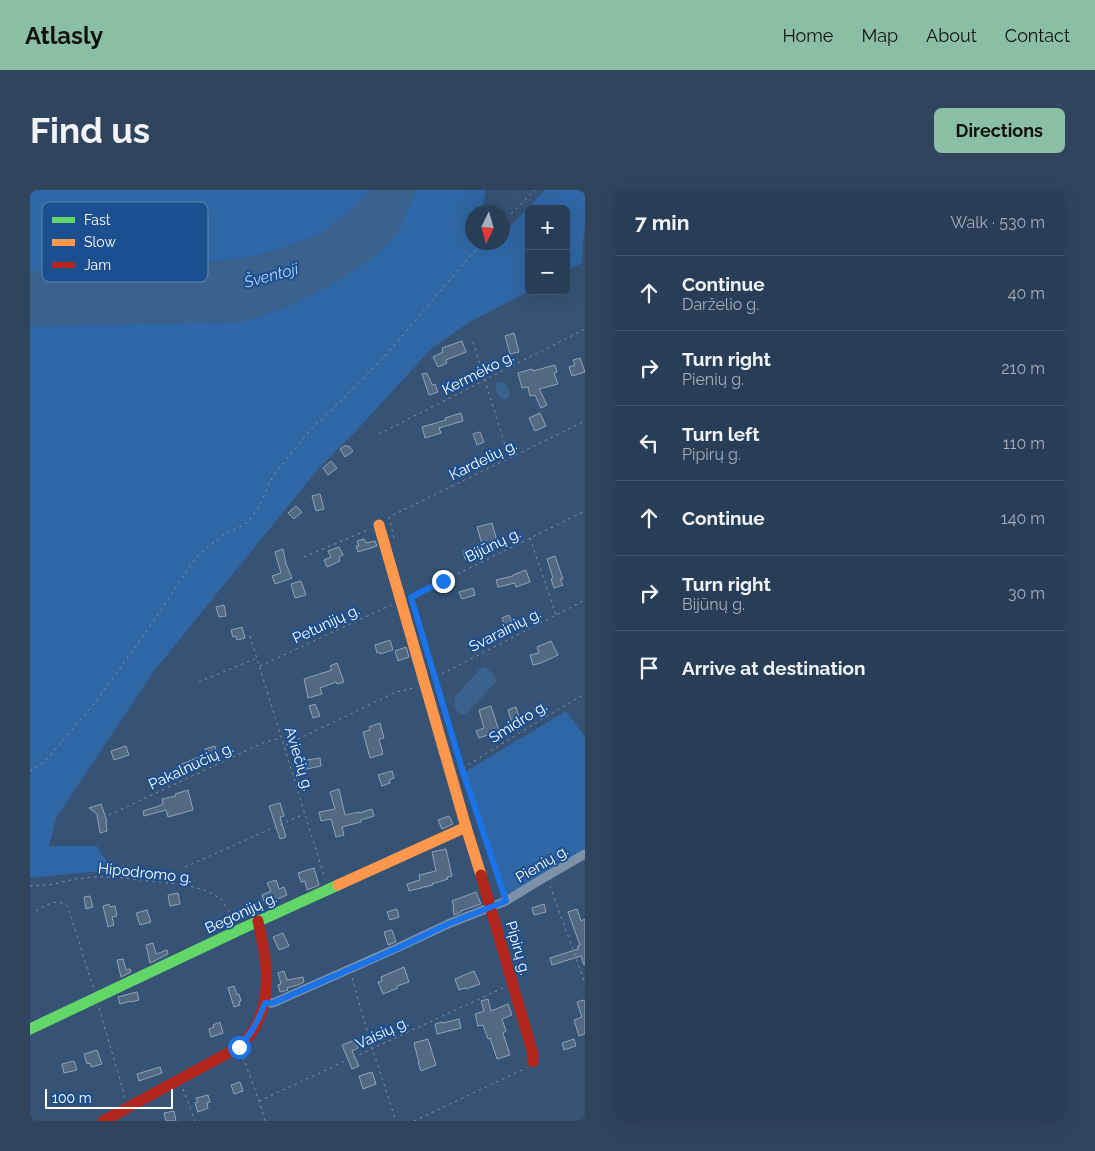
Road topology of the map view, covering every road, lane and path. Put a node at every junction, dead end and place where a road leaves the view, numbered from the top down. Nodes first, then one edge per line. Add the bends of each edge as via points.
1 (535, 190) edge
2 (510, 215) edge
3 (476, 250) edge
4 (585, 329) edge
5 (473, 342) dead end
6 (486, 381) junction
7 (585, 421) edge
8 (379, 434) dead end
9 (510, 459) junction
10 (585, 512) edge
11 (379, 525) joint
12 (530, 538) junction
13 (396, 542) dead end
14 (304, 557) dead end
15 (406, 600) junction
16 (585, 600) edge
17 (556, 615) junction
18 (250, 636) dead end
19 (424, 642) dead end
20 (257, 658) junction
21 (260, 666) junction
22 (435, 677) junction
23 (198, 682) dead end
24 (424, 686) junction
25 (585, 694) edge
26 (282, 738) junction
27 (284, 746) junction
28 (462, 769) junction
29 (30, 771) edge
30 (305, 813) junction
31 (109, 815) dead end
32 (466, 827) junction
33 (585, 854) edge
34 (184, 867) dead end
35 (547, 876) junction
36 (30, 886) edge
37 (328, 889) junction
38 (506, 901) junction
39 (492, 907) junction
40 (258, 921) junction
41 (239, 930) junction
42 (349, 970) junction
43 (585, 983) edge
44 (513, 984) junction
45 (265, 1003) junction
46 (30, 1029) edge
47 (239, 1047) junction
48 (372, 1048) junction
49 (533, 1062) joint
50 (180, 1080) junction
51 (259, 1101) junction
52 (103, 1121) edge
53 (195, 1121) edge
54 (265, 1121) edge
55 (396, 1121) edge
56 (414, 1121) edge

1 - 2 path
3 - 29 path via 386,355 312,428 276,472 253,516 196,557 95,703 44,762
4 - 6 path, Kermėko g.
5 - 6 path
6 - 8 path, Kermėko g.
6 - 9 path
7 - 9 path, Kardelių g.
9 - 13 path, Kardelių g. via 389,517
10 - 12 path, Bijūnų g.
11 - 14 path
11 - 15 street, Pipirų g.
12 - 15 path, Bijūnų g.
12 - 17 path
15 - 21 path, Petunijų g.
15 - 24 street, Pipirų g.
16 - 17 path, Svarainių g.
17 - 22 path, Svarainių g.
18 - 20 path, Aviečių g.
19 - 22 path, Pipirų g.
20 - 21 path, Aviečių g.
20 - 23 path
21 - 26 path, Aviečių g.
22 - 28 path, Pipirų g.
24 - 27 path via 396,692
24 - 32 street, Pipirų g.
25 - 28 path, Smidro g.
26 - 27 path, Aviečių g.
26 - 31 path, Pakalnučių g. via 265,742
27 - 30 path, Aviečių g.
28 - 38 path, Pipirų g.
30 - 34 path
30 - 37 path, Aviečių g.
32 - 37 street, Begonijų g.
32 - 39 street, Pipirų g.
33 - 35 street, Pienių g.
35 - 38 street, Pienių g.
35 - 43 path
36 - 41 path, Hipodromo g. via 92,877 186,885 221,899
37 - 40 street, Begonijų g.
38 - 39 street, Pienių g.
39 - 42 street, Pienių g.
39 - 44 street, Pipirų g.
40 - 41 street, Begonijų g.
40 - 45 street via 265,954
41 - 46 street, Begonijų g.
42 - 45 street, Pienių g. via 273,1003
42 - 48 path
44 - 48 path, Vaisių g.
44 - 49 street, Pipirų g.
45 - 47 street via 251,1034
47 - 50 street
47 - 51 path
48 - 51 path, Vaisių g.
48 - 55 path
49 - 56 path
50 - 52 street
50 - 53 path
51 - 54 path

